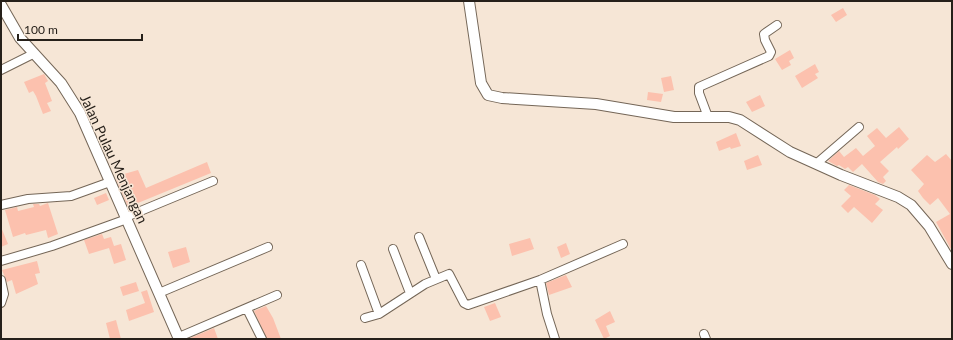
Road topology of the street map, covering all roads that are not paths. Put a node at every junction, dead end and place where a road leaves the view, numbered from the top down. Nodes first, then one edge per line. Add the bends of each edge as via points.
1 (469, 1) edge
2 (1, 5) edge
3 (777, 25) dead end
4 (33, 54) junction
5 (1, 70) edge
6 (708, 117) junction
7 (858, 127) dead end
8 (816, 164) junction
9 (213, 181) dead end
10 (110, 182) junction
11 (1, 205) edge
12 (126, 218) junction
13 (419, 238) dead end
14 (622, 244) dead end
15 (268, 247) dead end
16 (393, 249) dead end
17 (1, 261) edge
18 (952, 264) edge
19 (361, 265) dead end
20 (436, 279) junction
21 (1, 280) edge
22 (540, 280) junction
23 (159, 293) junction
24 (410, 293) junction
25 (277, 295) dead end
26 (1, 303) edge
27 (247, 309) junction
28 (379, 314) junction
29 (365, 318) dead end
30 (179, 338) edge
31 (262, 339) edge
32 (555, 339) edge

1 - 6 street via 481,83 488,95 603,105 674,117
2 - 4 street, Jalan Pulau Menjangan via 20,38
3 - 6 street via 764,34 771,52 769,56 699,88
4 - 5 street
4 - 10 street, Jalan Pulau Menjangan via 54,74 71,97
6 - 8 street via 740,120 790,152
7 - 8 street
8 - 18 street via 898,196 929,226
9 - 12 street
10 - 11 street via 71,196 28,199
10 - 12 street, Jalan Pulau Menjangan
12 - 17 street via 52,246
12 - 23 street, Jalan Pulau Menjangan
13 - 20 street
14 - 22 street
15 - 23 street
16 - 24 street
19 - 28 street
20 - 22 street via 449,274 464,303 468,305
20 - 24 street
21 - 26 street via 4,294
22 - 32 street
23 - 30 street, Jalan Pulau Menjangan
24 - 28 street
25 - 27 street
27 - 30 street
27 - 31 street
28 - 29 street

